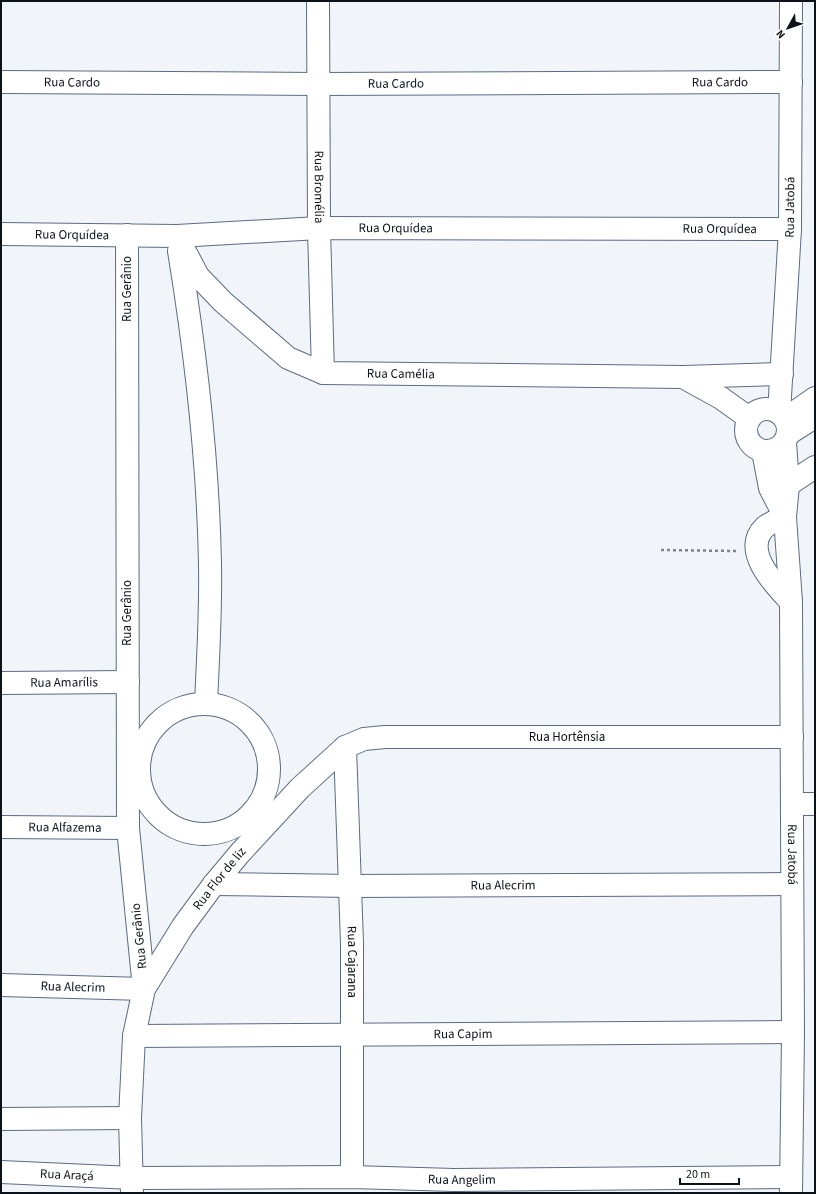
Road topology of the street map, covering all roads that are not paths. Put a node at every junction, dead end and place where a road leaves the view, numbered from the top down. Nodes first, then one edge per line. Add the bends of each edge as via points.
1 (318, 1) edge
2 (791, 1) edge
3 (1, 82) edge
4 (791, 82) junction
5 (317, 84) junction
6 (319, 228) junction
7 (790, 229) junction
8 (1, 234) edge
9 (127, 235) junction
10 (177, 236) junction
11 (323, 373) junction
12 (782, 374) junction
13 (710, 375) junction
14 (683, 376) junction
15 (815, 398) edge
16 (815, 417) edge
17 (775, 423) junction
18 (763, 451) junction
19 (815, 467) edge
20 (788, 486) junction
21 (785, 517) junction
22 (791, 602) junction
23 (128, 682) junction
24 (1, 683) edge
25 (206, 704) junction
26 (792, 737) junction
27 (345, 747) junction
28 (134, 761) junction
29 (792, 804) junction
30 (815, 804) edge
31 (262, 816) junction
32 (1, 827) edge
33 (128, 828) junction
34 (214, 884) junction
35 (792, 884) junction
36 (351, 886) junction
37 (1, 985) edge
38 (144, 989) junction
39 (793, 1032) junction
40 (353, 1034) junction
41 (134, 1036) junction
42 (130, 1118) junction
43 (1, 1119) edge
44 (1, 1172) edge
45 (352, 1178) junction
46 (791, 1185) edge
47 (132, 1186) edge
48 (306, 1186) edge
49 (454, 1186) edge
50 (624, 1186) edge

1 - 5 street, Rua Bromélia
2 - 4 street, Rua Jatobá
3 - 5 street, Rua Cardo
4 - 5 street, Rua Cardo
4 - 7 street, Rua Jatobá
5 - 6 street, Rua Bromélia
6 - 7 street, Rua Orquídea
6 - 10 street, Rua Orquídea
6 - 11 street, Rua Bromélia
7 - 12 street, Rua Jatobá
8 - 9 street, Rua Orquídea
9 - 10 street, Rua Orquídea
9 - 23 street, Rua Gerânio
10 - 11 street, Rua Camélia via 198,276 223,302 288,358
10 - 25 street via 193,336 204,447 210,564
11 - 14 street, Rua Camélia
12 - 13 street, Rua Camélia
12 - 17 street, Rua Jatobá
13 - 14 street, Rua Camélia
13 - 17 street
14 - 17 street, Rua Camélia via 721,398
15 - 17 street
16 - 17 street
17 - 18 street via 779,448
17 - 18 street via 746,426 746,434 755,448
17 - 20 street, Rua Jatobá
18 - 21 street, Rua Jatobá via 770,488
19 - 20 street
20 - 21 street, Rua Jatobá
21 - 22 street, Rua Jatobá
21 - 22 street via 764,528 758,540 757,551 766,573
22 - 26 street, Rua Jatobá
23 - 24 street, Rua Amarílis
23 - 28 street, Rua Gerânio
25 - 28 street via 186,706 169,714 154,726
25 - 31 street via 224,707 240,715 253,726 263,742 268,759 268,777
26 - 27 street, Rua Hortênsia via 384,737 364,739
26 - 29 street, Rua Jatobá
27 - 31 street, Rua Flor de liz via 300,788
27 - 36 street, Rua Cajarana
28 - 31 street via 145,797 156,813 170,825 188,832 206,834 225,831
28 - 33 street, Rua Gerânio
29 - 30 street
29 - 35 street, Rua Jatobá
31 - 34 street, Rua Flor de liz
32 - 33 street, Rua Alfazema
33 - 38 street, Rua Gerânio
34 - 36 street, Rua Alecrim
34 - 38 street, Rua Flor de liz via 183,926
35 - 36 street, Rua Alecrim
35 - 39 street, Rua Jatobá
36 - 40 street, Rua Cajarana
37 - 38 street, Rua Alecrim
38 - 41 street, Rua Flor de liz
39 - 40 street, Rua Capim
39 - 46 street, Rua Jatobá
40 - 41 street, Rua Capim
40 - 45 street, Rua Cajarana
41 - 42 street, Rua Flor de liz
42 - 43 street
42 - 47 street, Rua Flor de liz
44 - 47 street, Rua Araçá
45 - 48 street, Rua Angelim
45 - 49 street, Rua Angelim
46 - 50 street, Rua Angelim
47 - 48 street, Rua Angelim
49 - 50 street, Rua Angelim

